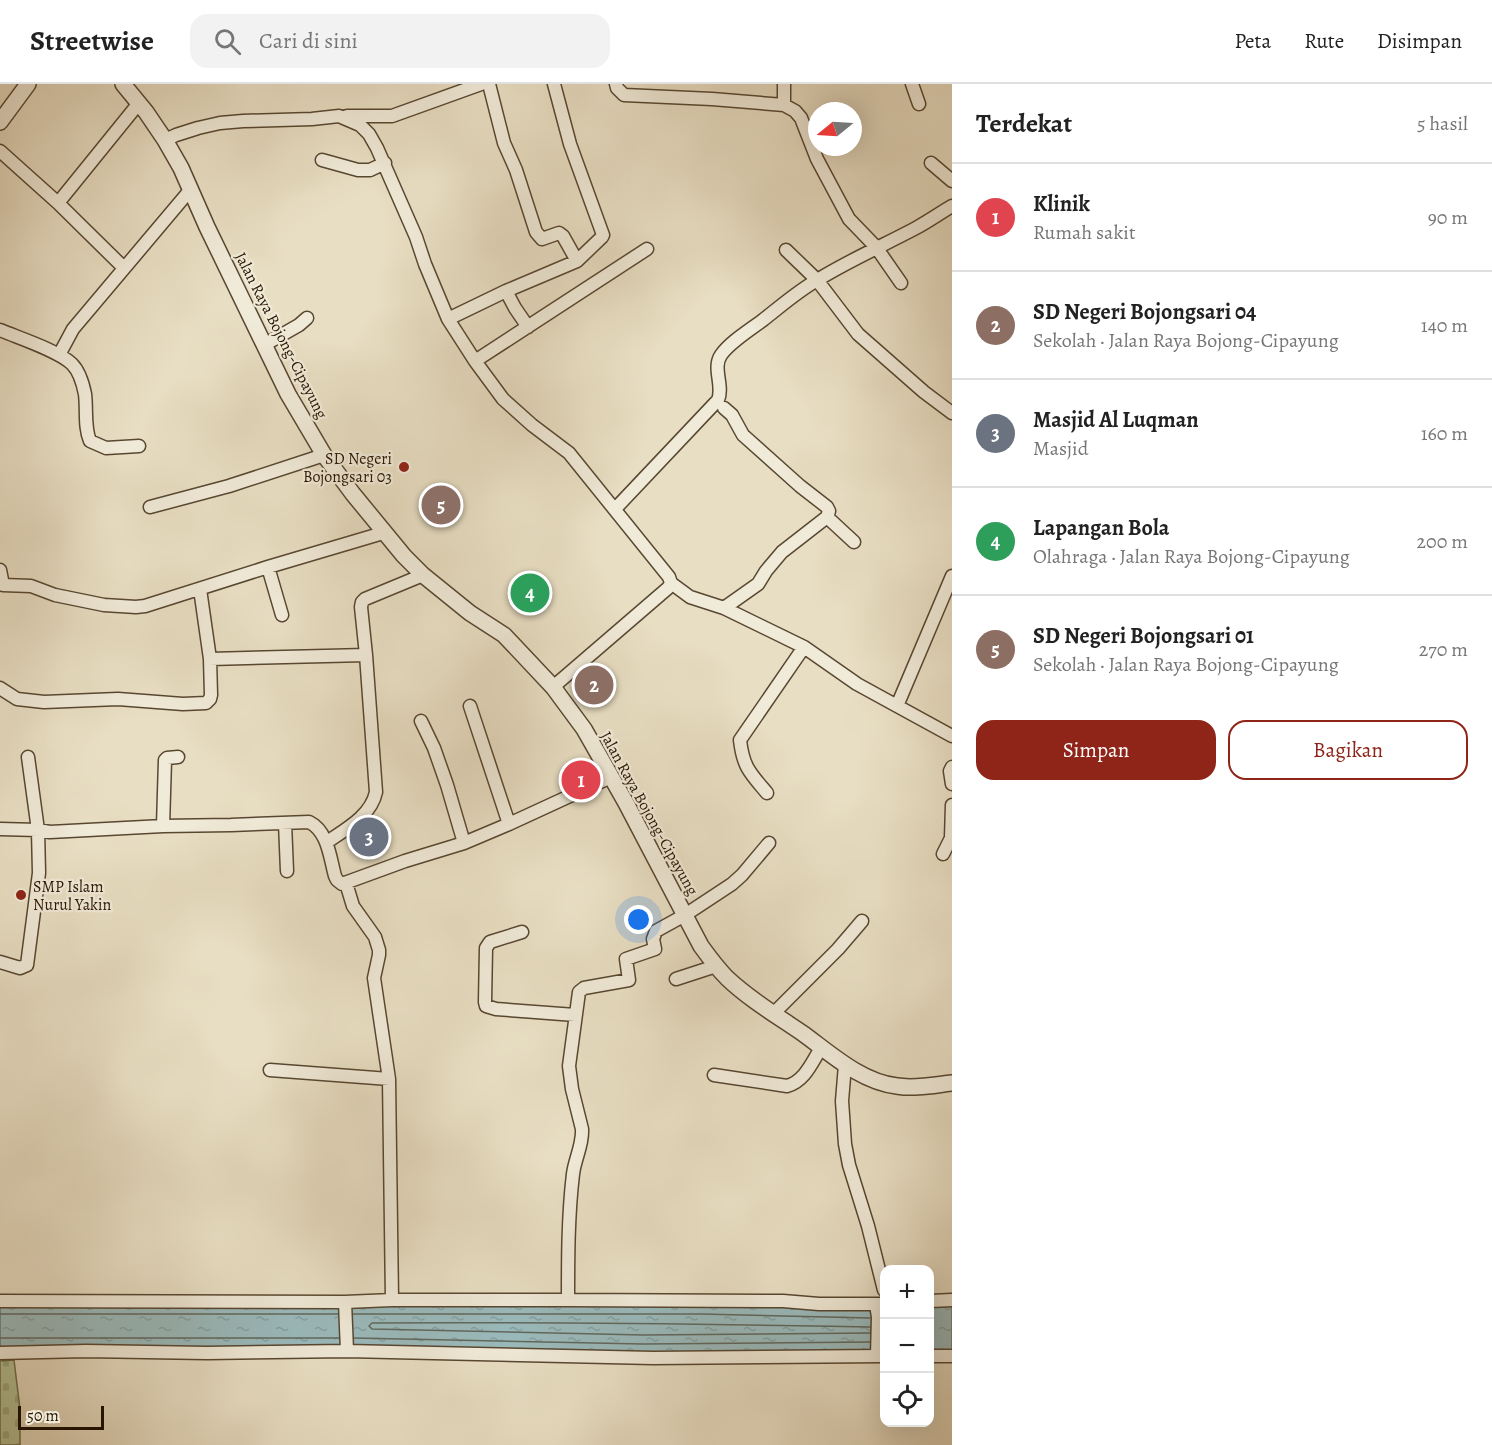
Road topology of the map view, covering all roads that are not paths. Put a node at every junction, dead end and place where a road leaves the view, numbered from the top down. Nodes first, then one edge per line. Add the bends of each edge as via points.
1 (28, 84) edge
2 (123, 84) edge
3 (481, 84) edge
4 (489, 84) edge
5 (554, 84) edge
6 (616, 84) edge
7 (784, 84) edge
8 (912, 84) edge
9 (139, 103) junction
10 (919, 104) dead end
11 (784, 105) junction
12 (339, 116) junction
13 (0, 122) edge
14 (165, 140) junction
15 (0, 151) edge
16 (322, 160) dead end
17 (385, 163) junction
18 (931, 163) dead end
19 (952, 181) edge
20 (191, 189) junction
21 (58, 203) junction
22 (952, 206) edge
23 (876, 248) junction
24 (647, 249) dead end
25 (786, 250) dead end
26 (577, 261) junction
27 (124, 268) junction
28 (817, 280) junction
29 (901, 283) dead end
30 (506, 291) junction
31 (307, 318) dead end
32 (448, 319) junction
33 (528, 327) junction
34 (0, 330) edge
35 (264, 345) junction
36 (59, 355) junction
37 (475, 361) junction
38 (724, 408) dead end
39 (952, 413) edge
40 (139, 446) dead end
41 (324, 455) junction
42 (150, 507) dead end
43 (615, 509) junction
44 (827, 517) junction
45 (383, 533) junction
46 (854, 542) dead end
47 (268, 567) junction
48 (0, 570) edge
49 (423, 575) junction
50 (952, 576) edge
51 (671, 583) junction
52 (2, 585) edge
53 (200, 589) junction
54 (724, 608) junction
55 (282, 615) dead end
56 (804, 647) junction
57 (366, 655) junction
58 (210, 659) junction
59 (553, 687) junction
60 (0, 688) edge
61 (470, 706) dead end
62 (897, 706) junction
63 (421, 721) dead end
64 (952, 736) edge
65 (28, 757) dead end
66 (178, 757) dead end
67 (952, 767) edge
68 (611, 777) junction
69 (952, 784) edge
70 (767, 793) dead end
71 (952, 805) edge
72 (285, 823) junction
73 (509, 825) junction
74 (163, 826) junction
75 (0, 829) edge
76 (38, 830) junction
77 (327, 842) junction
78 (464, 843) junction
79 (769, 843) dead end
80 (943, 854) dead end
81 (287, 871) dead end
82 (346, 883) junction
83 (685, 915) junction
84 (862, 921) dead end
85 (522, 932) dead end
86 (0, 962) edge
87 (716, 966) junction
88 (676, 979) dead end
89 (773, 1014) junction
90 (575, 1015) junction
91 (821, 1048) junction
92 (845, 1065) junction
93 (270, 1070) dead end
94 (714, 1075) dead end
95 (389, 1080) junction
96 (952, 1083) edge
97 (880, 1273) edge
98 (392, 1300) junction
99 (568, 1300) junction
100 (952, 1300) edge
101 (0, 1301) edge
102 (934, 1301) edge
103 (345, 1306) junction
104 (879, 1308) edge
105 (347, 1348) junction
106 (880, 1351) edge
107 (0, 1353) edge
108 (880, 1356) edge
109 (934, 1356) edge
110 (952, 1356) edge

1 - 13 street
2 - 9 street, Jalan Raya Bojong-Cipayung
3 - 12 street via 392,117
4 - 26 street via 504,143 536,232 542,239 559,233
5 - 26 street via 570,144 603,235
6 - 11 street via 624,95
7 - 11 street
8 - 10 street
9 - 14 street, Jalan Raya Bojong-Cipayung
9 - 21 street
11 - 23 street via 801,118 842,208
12 - 14 street via 220,123
12 - 17 street via 365,130
14 - 20 street, Jalan Raya Bojong-Cipayung
15 - 21 street
16 - 17 street via 358,170 370,170
17 - 32 street
18 - 19 street
20 - 27 street
20 - 35 street, Jalan Raya Bojong-Cipayung
21 - 27 street
22 - 23 street
23 - 28 street
23 - 29 street
24 - 33 street
25 - 28 street
26 - 30 street
27 - 36 street via 73,328
28 - 39 street via 858,334
28 - 43 street via 722,353 718,364 718,400
30 - 32 street
30 - 33 street
31 - 35 street
32 - 37 street
33 - 37 street
34 - 36 street
35 - 41 street, Jalan Raya Bojong-Cipayung
36 - 40 street via 81,377 90,441 106,448
37 - 43 street via 502,399 569,453
38 - 44 street via 743,435 827,507
41 - 42 street
41 - 45 street, Jalan Raya Bojong-Cipayung
43 - 51 street
44 - 46 street
44 - 54 street via 782,552 758,584
45 - 47 street
45 - 49 street, Jalan Raya Bojong-Cipayung
47 - 53 street
47 - 55 street
48 - 52 street
49 - 57 street via 362,602
49 - 59 street, Jalan Raya Bojong-Cipayung via 504,635
50 - 62 street
51 - 54 street via 690,597
51 - 59 street
52 - 53 street via 31,586 104,605 136,607
53 - 58 street
54 - 56 street
56 - 62 street
56 - 70 street via 740,740 749,771
57 - 58 street
57 - 77 street via 376,792 360,819
58 - 60 street via 210,699 203,704 118,699 29,701 17,699
59 - 68 street, Jalan Raya Bojong-Cipayung via 584,729
61 - 73 street
62 - 64 street
63 - 78 street via 434,748
65 - 76 street
66 - 74 street via 165,760
67 - 69 street
68 - 73 street
68 - 83 street, Jalan Raya Bojong-Cipayung
71 - 80 street via 951,838
72 - 74 street
72 - 77 street via 313,823
72 - 81 street
73 - 78 street
74 - 76 street
75 - 76 street
76 - 86 street via 39,873 27,965 20,968
77 - 82 street via 337,880
78 - 82 street
79 - 83 street via 732,884
82 - 95 street via 353,906 378,944 374,978
83 - 87 street, Jalan Raya Bojong-Cipayung
83 - 90 street via 656,931 653,951 626,959 628,980 580,989
84 - 89 street
85 - 90 street via 490,942 486,948 486,1005 491,1009
87 - 88 street
87 - 89 street, Jalan Raya Bojong-Cipayung via 729,981
89 - 91 street, Jalan Raya Bojong-Cipayung
90 - 99 street via 570,1077 582,1137 573,1173
91 - 92 street, Jalan Raya Bojong-Cipayung
91 - 94 street via 804,1076 787,1086
92 - 96 street, Jalan Raya Bojong-Cipayung via 896,1086
92 - 97 street via 845,1144
93 - 95 street
95 - 98 street
98 - 99 street
98 - 103 street
99 - 104 street via 783,1301
100 - 102 street
101 - 103 street
103 - 105 street
104 - 106 street
105 - 107 street
105 - 108 street via 653,1358
109 - 110 street

